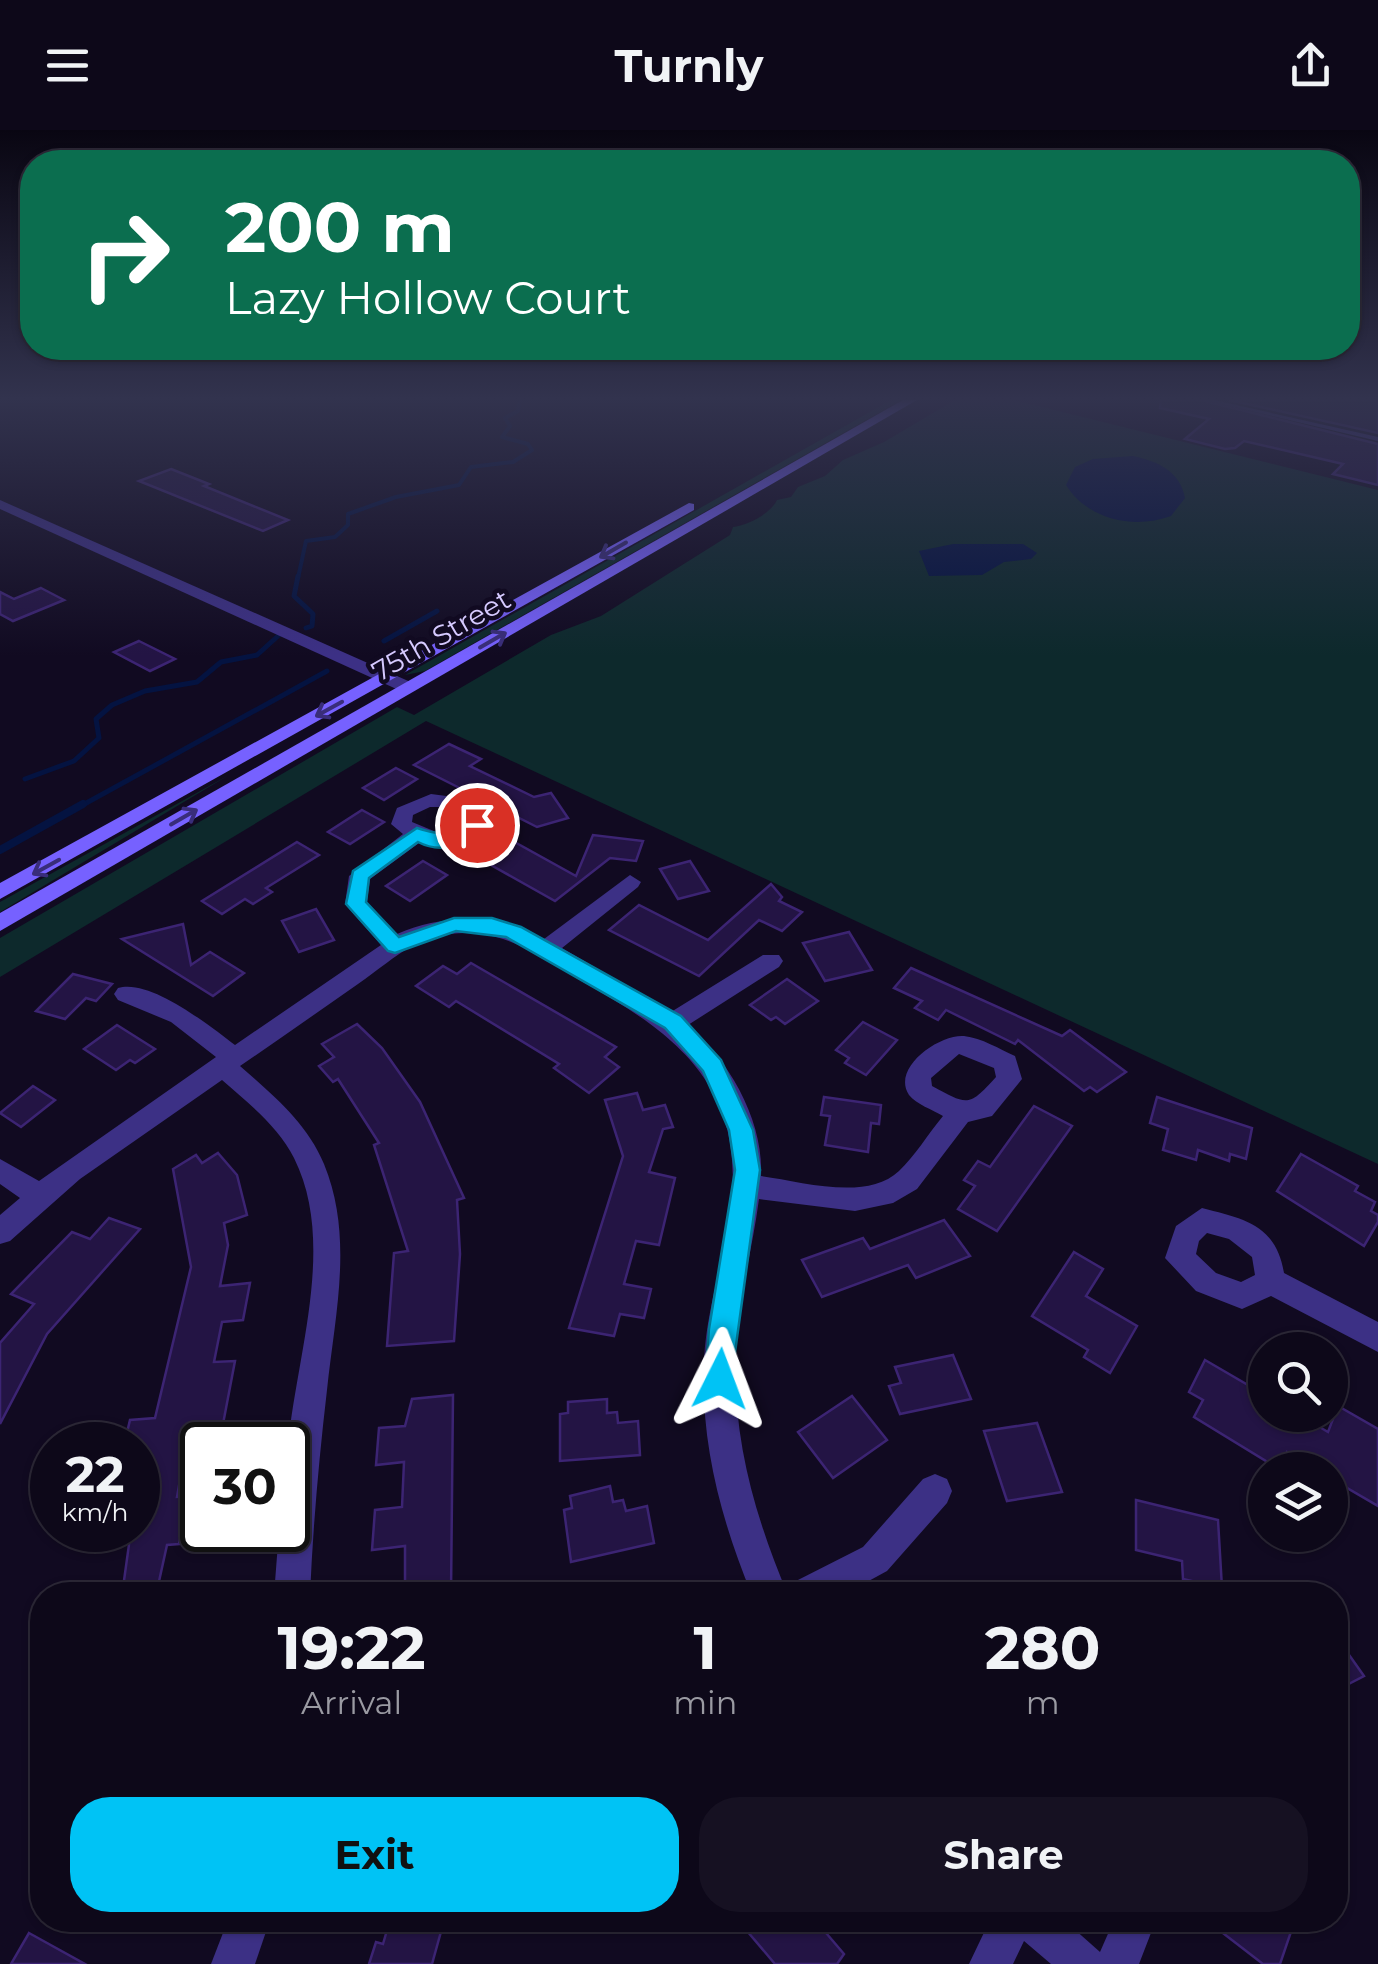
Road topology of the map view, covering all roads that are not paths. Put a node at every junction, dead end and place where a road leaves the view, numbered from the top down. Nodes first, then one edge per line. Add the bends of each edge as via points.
1 (735, 486) edge
2 (755, 486) edge
3 (0, 504) edge
4 (396, 683) junction
5 (417, 834) dead end
6 (630, 882) dead end
7 (0, 892) edge
8 (0, 922) edge
9 (395, 946) junction
10 (546, 949) junction
11 (771, 961) dead end
12 (126, 994) dead end
13 (673, 1022) junction
14 (227, 1061) junction
15 (960, 1113) dead end
16 (0, 1170) edge
17 (745, 1186) junction
18 (39, 1196) junction
19 (0, 1232) edge
20 (1271, 1281) dead end
21 (1378, 1338) edge
22 (935, 1491) dead end
23 (293, 1582) edge
24 (765, 1582) edge
25 (831, 1582) edge
26 (245, 1932) edge
27 (1006, 1932) edge
28 (1046, 1932) edge
29 (1130, 1932) edge
30 (233, 1964) edge
31 (991, 1964) edge
32 (1084, 1964) edge
33 (1117, 1964) edge

1 -> 4 main road, 75th Street
4 -> 2 main road, 75th Street
3 - 4 street
4 -> 7 main road, 75th Street
8 -> 4 main road, 75th Street
5 - 9 street via 356,883 360,911
6 - 10 street
9 - 10 street via 436,928 470,924 514,932
9 - 14 street
10 - 13 street
11 - 13 street
12 - 14 street via 180,1016
13 - 17 street via 728,1092 746,1154
14 - 18 street
14 - 23 street via 308,1158 324,1220 326,1272
15 - 17 street via 906,1181 883,1195 855,1200
16 - 18 street
17 - 24 street via 722,1329 720,1400 738,1513
18 - 19 street
20 - 21 street
22 - 25 street via 875,1558
26 - 30 street
27 - 31 street
28 - 32 street
29 - 33 street

